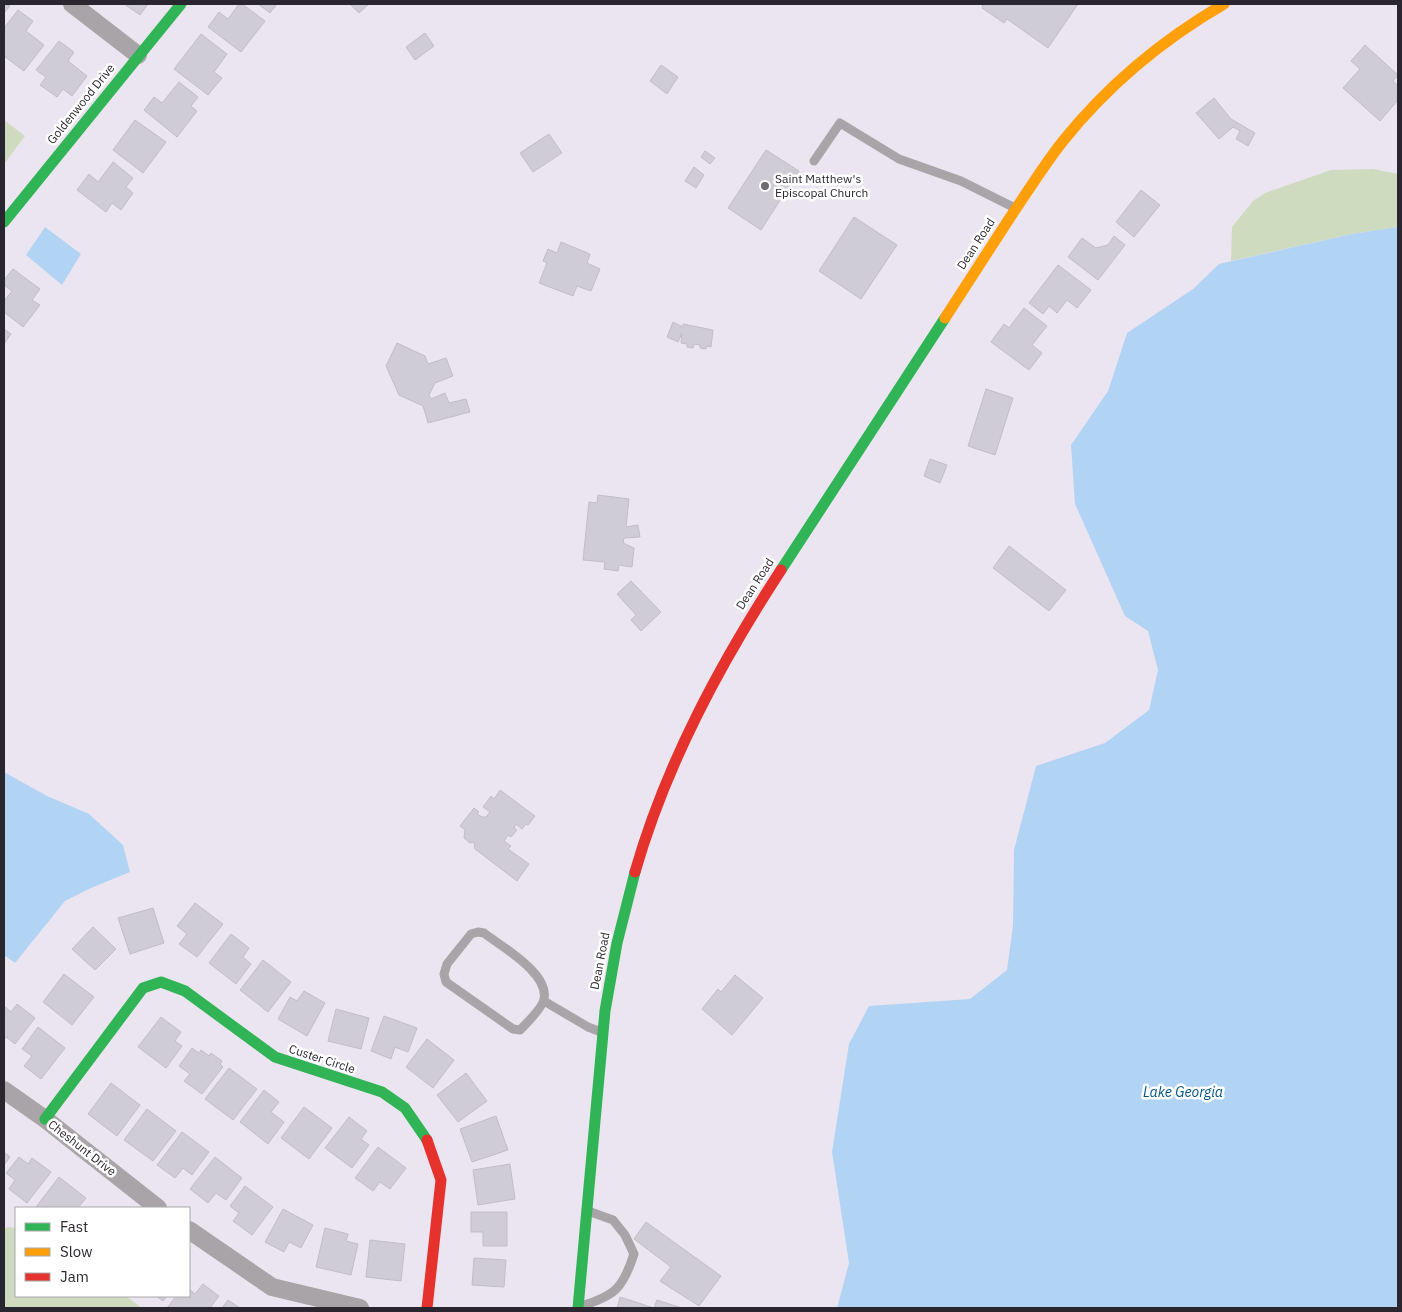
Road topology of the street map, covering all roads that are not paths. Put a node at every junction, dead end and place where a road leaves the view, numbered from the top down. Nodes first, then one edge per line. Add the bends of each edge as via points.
1 (72, 4) edge
2 (181, 4) edge
3 (1224, 4) edge
4 (138, 55) junction
5 (814, 161) dead end
6 (1015, 209) junction
7 (4, 222) edge
8 (544, 1001) junction
9 (603, 1033) junction
10 (4, 1090) edge
11 (45, 1119) junction
12 (157, 1207) edge
13 (586, 1210) junction
14 (190, 1231) edge
15 (578, 1307) edge
16 (360, 1308) edge
17 (427, 1308) edge

1 - 4 street
2 - 4 main road, Goldenwood Drive
3 - 6 main road, Dean Road via 1162,44 1102,96 1056,149
4 - 7 main road, Goldenwood Drive
5 - 6 lane via 840,124 899,159 961,181
6 - 9 main road, Dean Road via 768,590 710,686 676,757 637,864 616,944
8 - 8 lane via 545,991 534,971 484,933 471,934 447,964 446,982 513,1029 520,1030
8 - 9 lane
9 - 13 main road, Dean Road
10 - 11 street, Cheshunt Drive
11 - 12 street, Cheshunt Drive
11 - 17 main road, Custer Circle via 143,988 161,982 185,991 275,1057 382,1092 405,1108 426,1139 441,1180
13 - 15 main road, Dean Road
13 - 15 lane via 613,1220 634,1254 628,1273 615,1291
14 - 16 street via 272,1287

